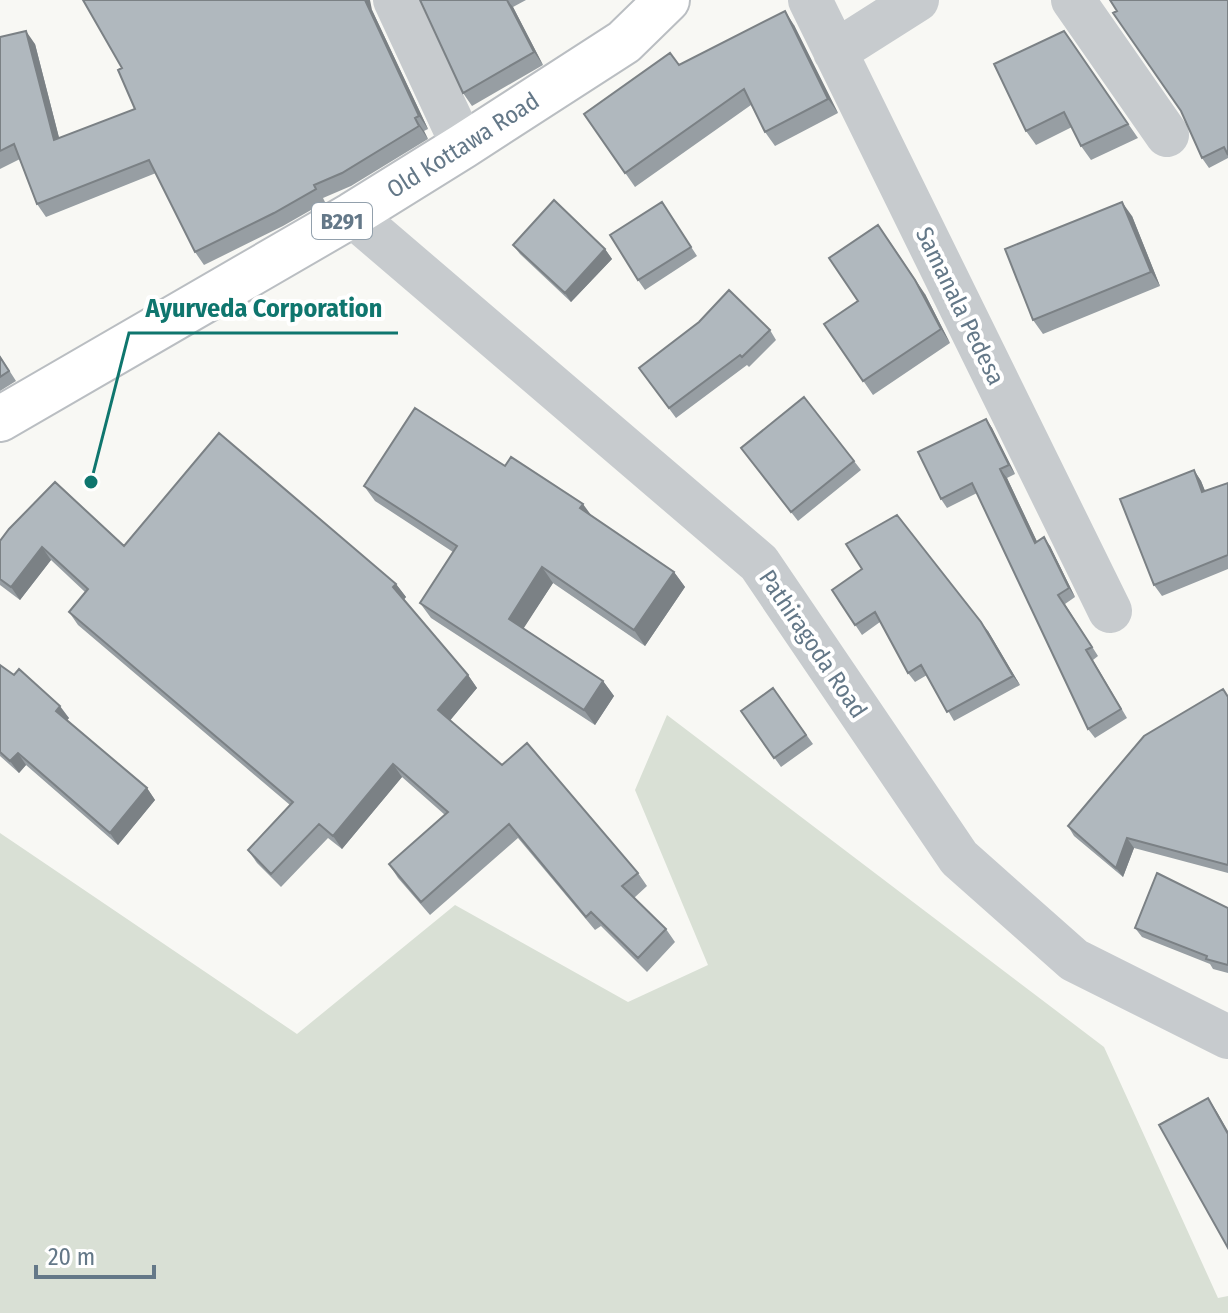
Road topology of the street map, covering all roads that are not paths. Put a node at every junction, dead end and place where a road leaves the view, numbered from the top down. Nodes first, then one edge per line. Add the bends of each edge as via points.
1 (395, 0) edge
2 (667, 0) edge
3 (810, 0) edge
4 (917, 0) edge
5 (1073, 0) edge
6 (835, 52) junction
7 (1167, 135) dead end
8 (463, 146) junction
9 (352, 215) junction
10 (0, 419) edge
11 (1110, 611) dead end
12 (1228, 1037) edge

1 - 8 street
2 - 8 main road, Old Kottawa Road / B291 via 624,42
3 - 6 street, Samanala Pedesa
4 - 6 street
5 - 7 street
6 - 11 street, Samanala Pedesa
8 - 9 main road, Old Kottawa Road / B291
9 - 10 main road, Old Kottawa Road / B291
9 - 12 street, Pathiragoda Road via 759,563 959,858 1074,960

